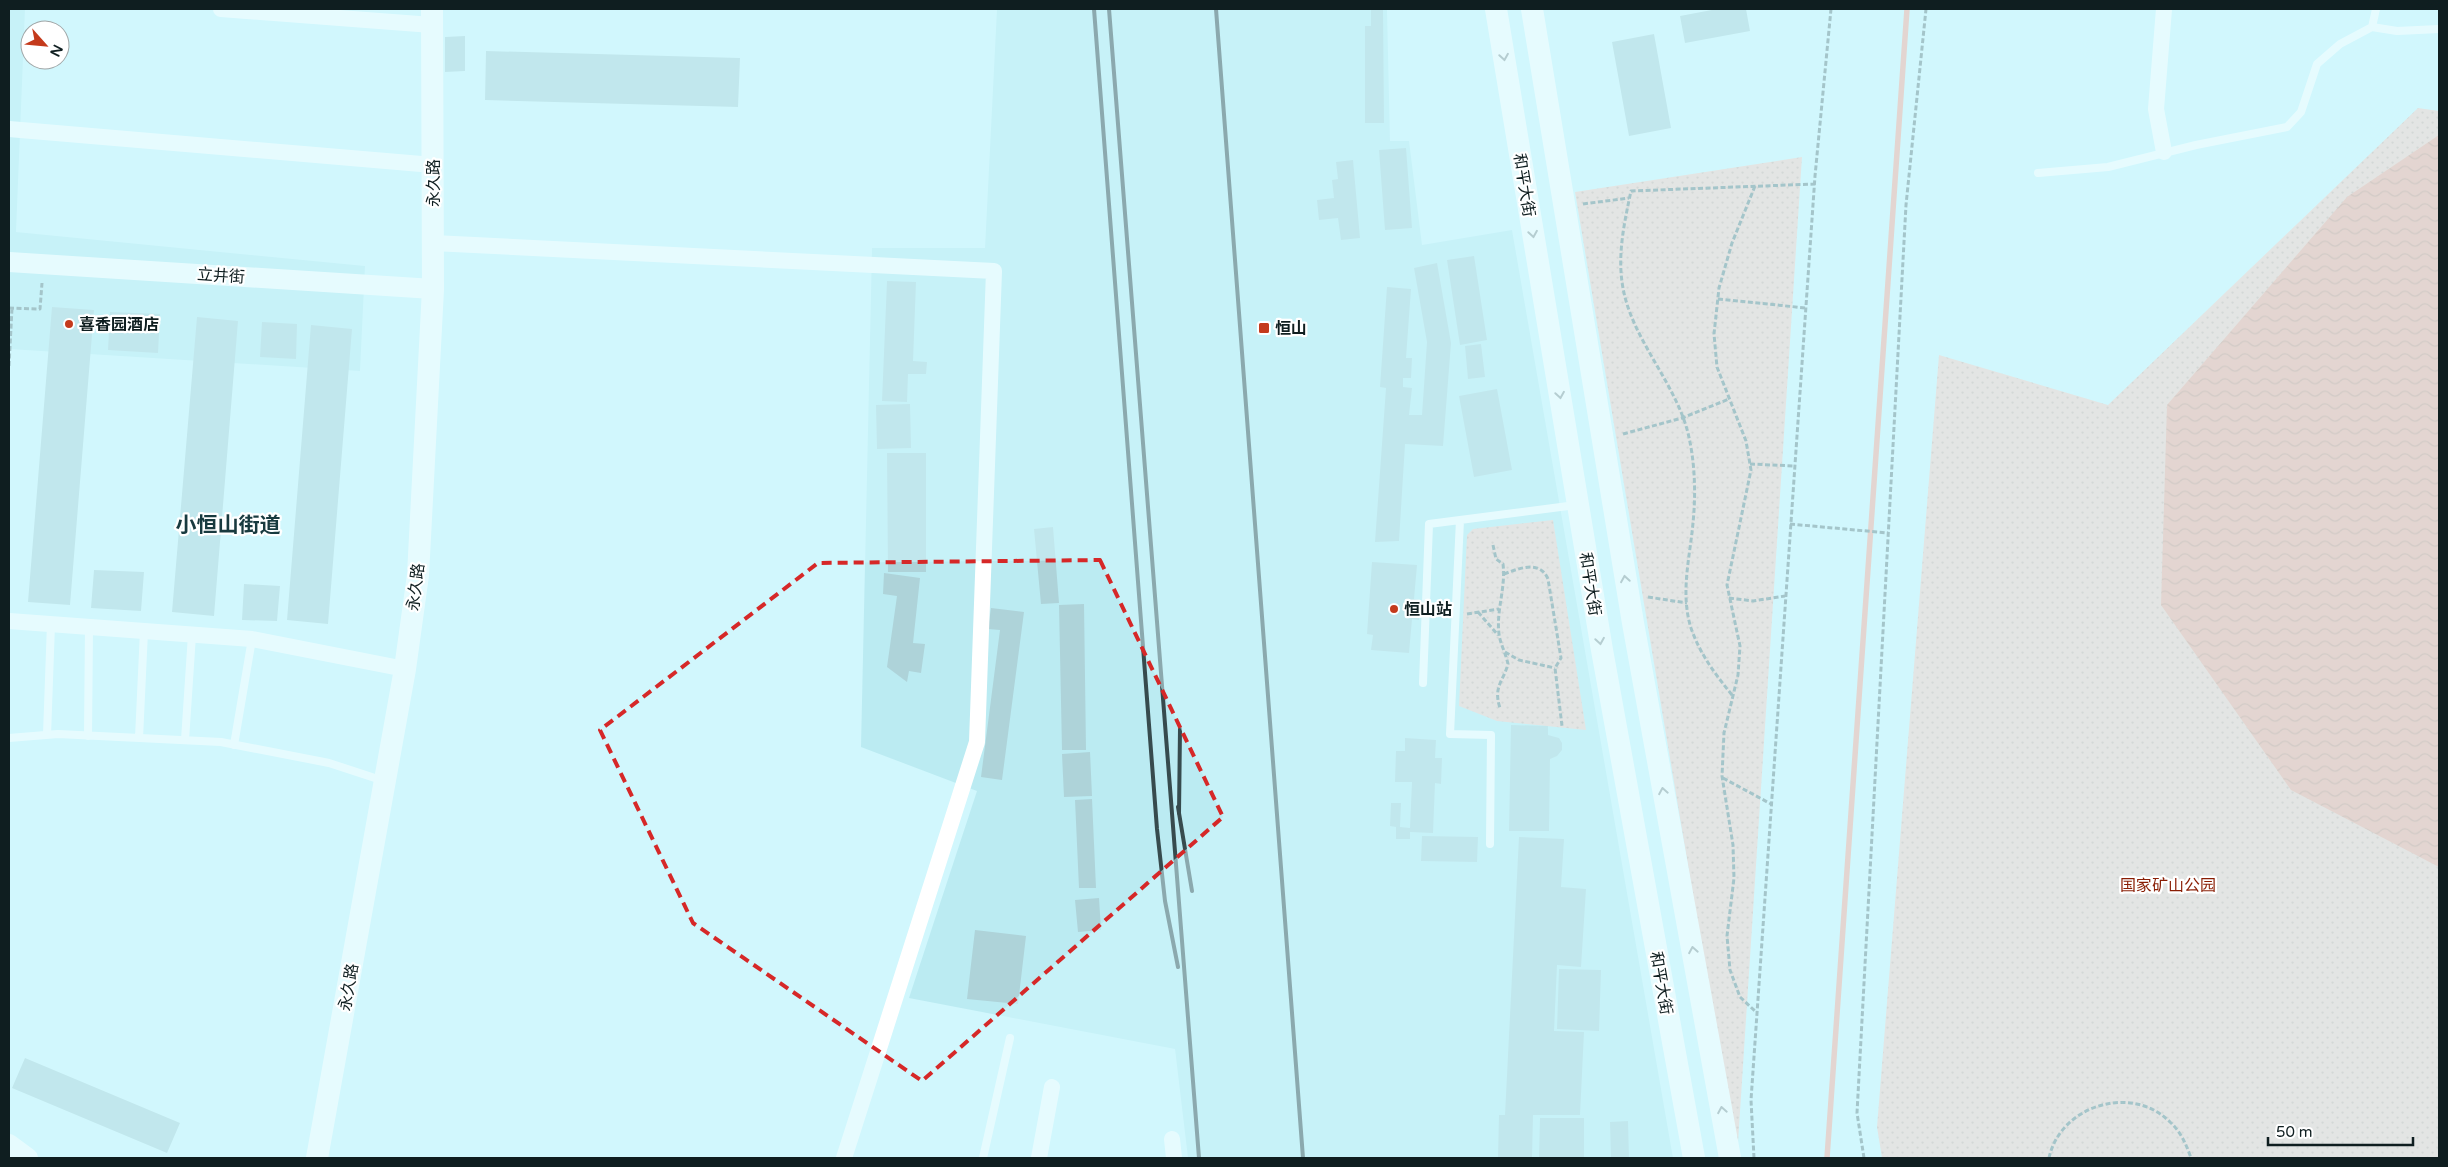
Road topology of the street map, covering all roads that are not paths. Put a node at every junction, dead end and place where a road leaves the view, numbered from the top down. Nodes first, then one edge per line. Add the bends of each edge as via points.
1 (221, 9) edge
2 (1496, 9) edge
3 (1532, 9) edge
4 (2164, 9) edge
5 (2376, 9) edge
6 (432, 17) edge
7 (2372, 27) junction
8 (2439, 30) edge
9 (9, 129) edge
10 (2164, 152) junction
11 (433, 165) junction
12 (2038, 172) dead end
13 (433, 243) junction
14 (9, 262) edge
15 (433, 289) junction
16 (1578, 505) junction
17 (1460, 520) junction
18 (9, 621) edge
19 (51, 624) junction
20 (89, 627) junction
21 (144, 631) junction
22 (192, 635) junction
23 (252, 639) junction
24 (404, 669) junction
25 (1423, 682) dead end
26 (47, 735) junction
27 (88, 736) junction
28 (9, 738) edge
29 (139, 738) junction
30 (185, 740) junction
31 (234, 745) junction
32 (385, 781) junction
33 (1490, 844) dead end
34 (1010, 1038) dead end
35 (1052, 1087) dead end
36 (1172, 1139) dead end
37 (9, 1144) edge
38 (28, 1158) edge
39 (317, 1158) edge
40 (844, 1158) edge
41 (982, 1158) edge
42 (1039, 1158) edge
43 (1174, 1158) edge
44 (1694, 1158) edge
45 (1730, 1158) edge

1 - 6 street
2 -> 16 main road, 和平大街
45 -> 3 main road via 1628,594
4 - 10 street via 2156,109
5 - 7 lane
6 - 11 main road, 永久路
7 - 8 lane via 2397,31
7 - 10 lane via 2340,44 2317,64 2301,112 2287,127
9 - 11 street
10 - 12 lane via 2108,167
11 - 13 main road, 永久路
13 - 15 main road, 永久路
13 - 40 street via 994,271 977,742
14 - 15 street, 立井街
15 - 24 main road, 永久路 via 418,575
16 - 17 lane
16 -> 44 main road, 和平大街
17 - 25 lane via 1430,524
17 - 33 lane via 1450,734 1491,735
18 - 19 street
19 - 20 street
19 - 26 lane
20 - 21 street
20 - 27 lane
21 - 22 street
21 - 29 lane
22 - 23 street
22 - 30 lane
23 - 24 street
23 - 31 lane
24 - 32 main road, 永久路
26 - 27 lane
26 - 28 lane
27 - 29 lane
29 - 30 lane
30 - 31 lane
31 - 32 lane via 329,763
32 - 39 main road, 永久路
34 - 41 lane
35 - 42 street
36 - 43 street
37 - 38 street

